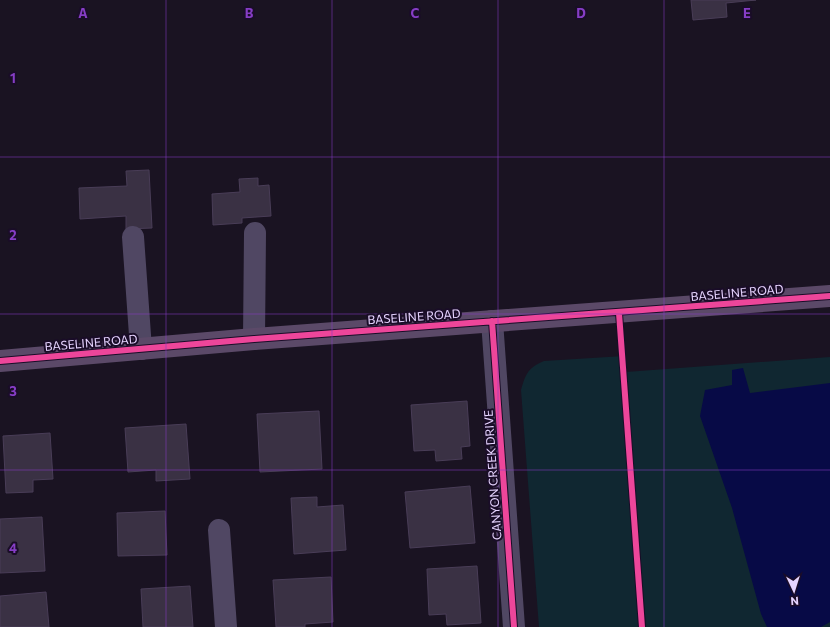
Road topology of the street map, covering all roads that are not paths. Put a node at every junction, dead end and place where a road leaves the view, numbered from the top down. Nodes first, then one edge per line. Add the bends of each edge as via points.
1 (255, 233) dead end
2 (133, 237) dead end
3 (830, 296) edge
4 (492, 321) junction
5 (254, 339) junction
6 (141, 349) junction
7 (0, 361) edge
8 (219, 530) dead end
9 (226, 627) edge
10 (514, 627) edge

1 - 5 street
2 - 6 street
3 - 4 main road, BASELINE ROAD
4 - 5 main road, BASELINE ROAD
4 - 10 street, CANYON CREEK DRIVE
5 - 6 main road, BASELINE ROAD
6 - 7 main road, BASELINE ROAD
8 - 9 street

